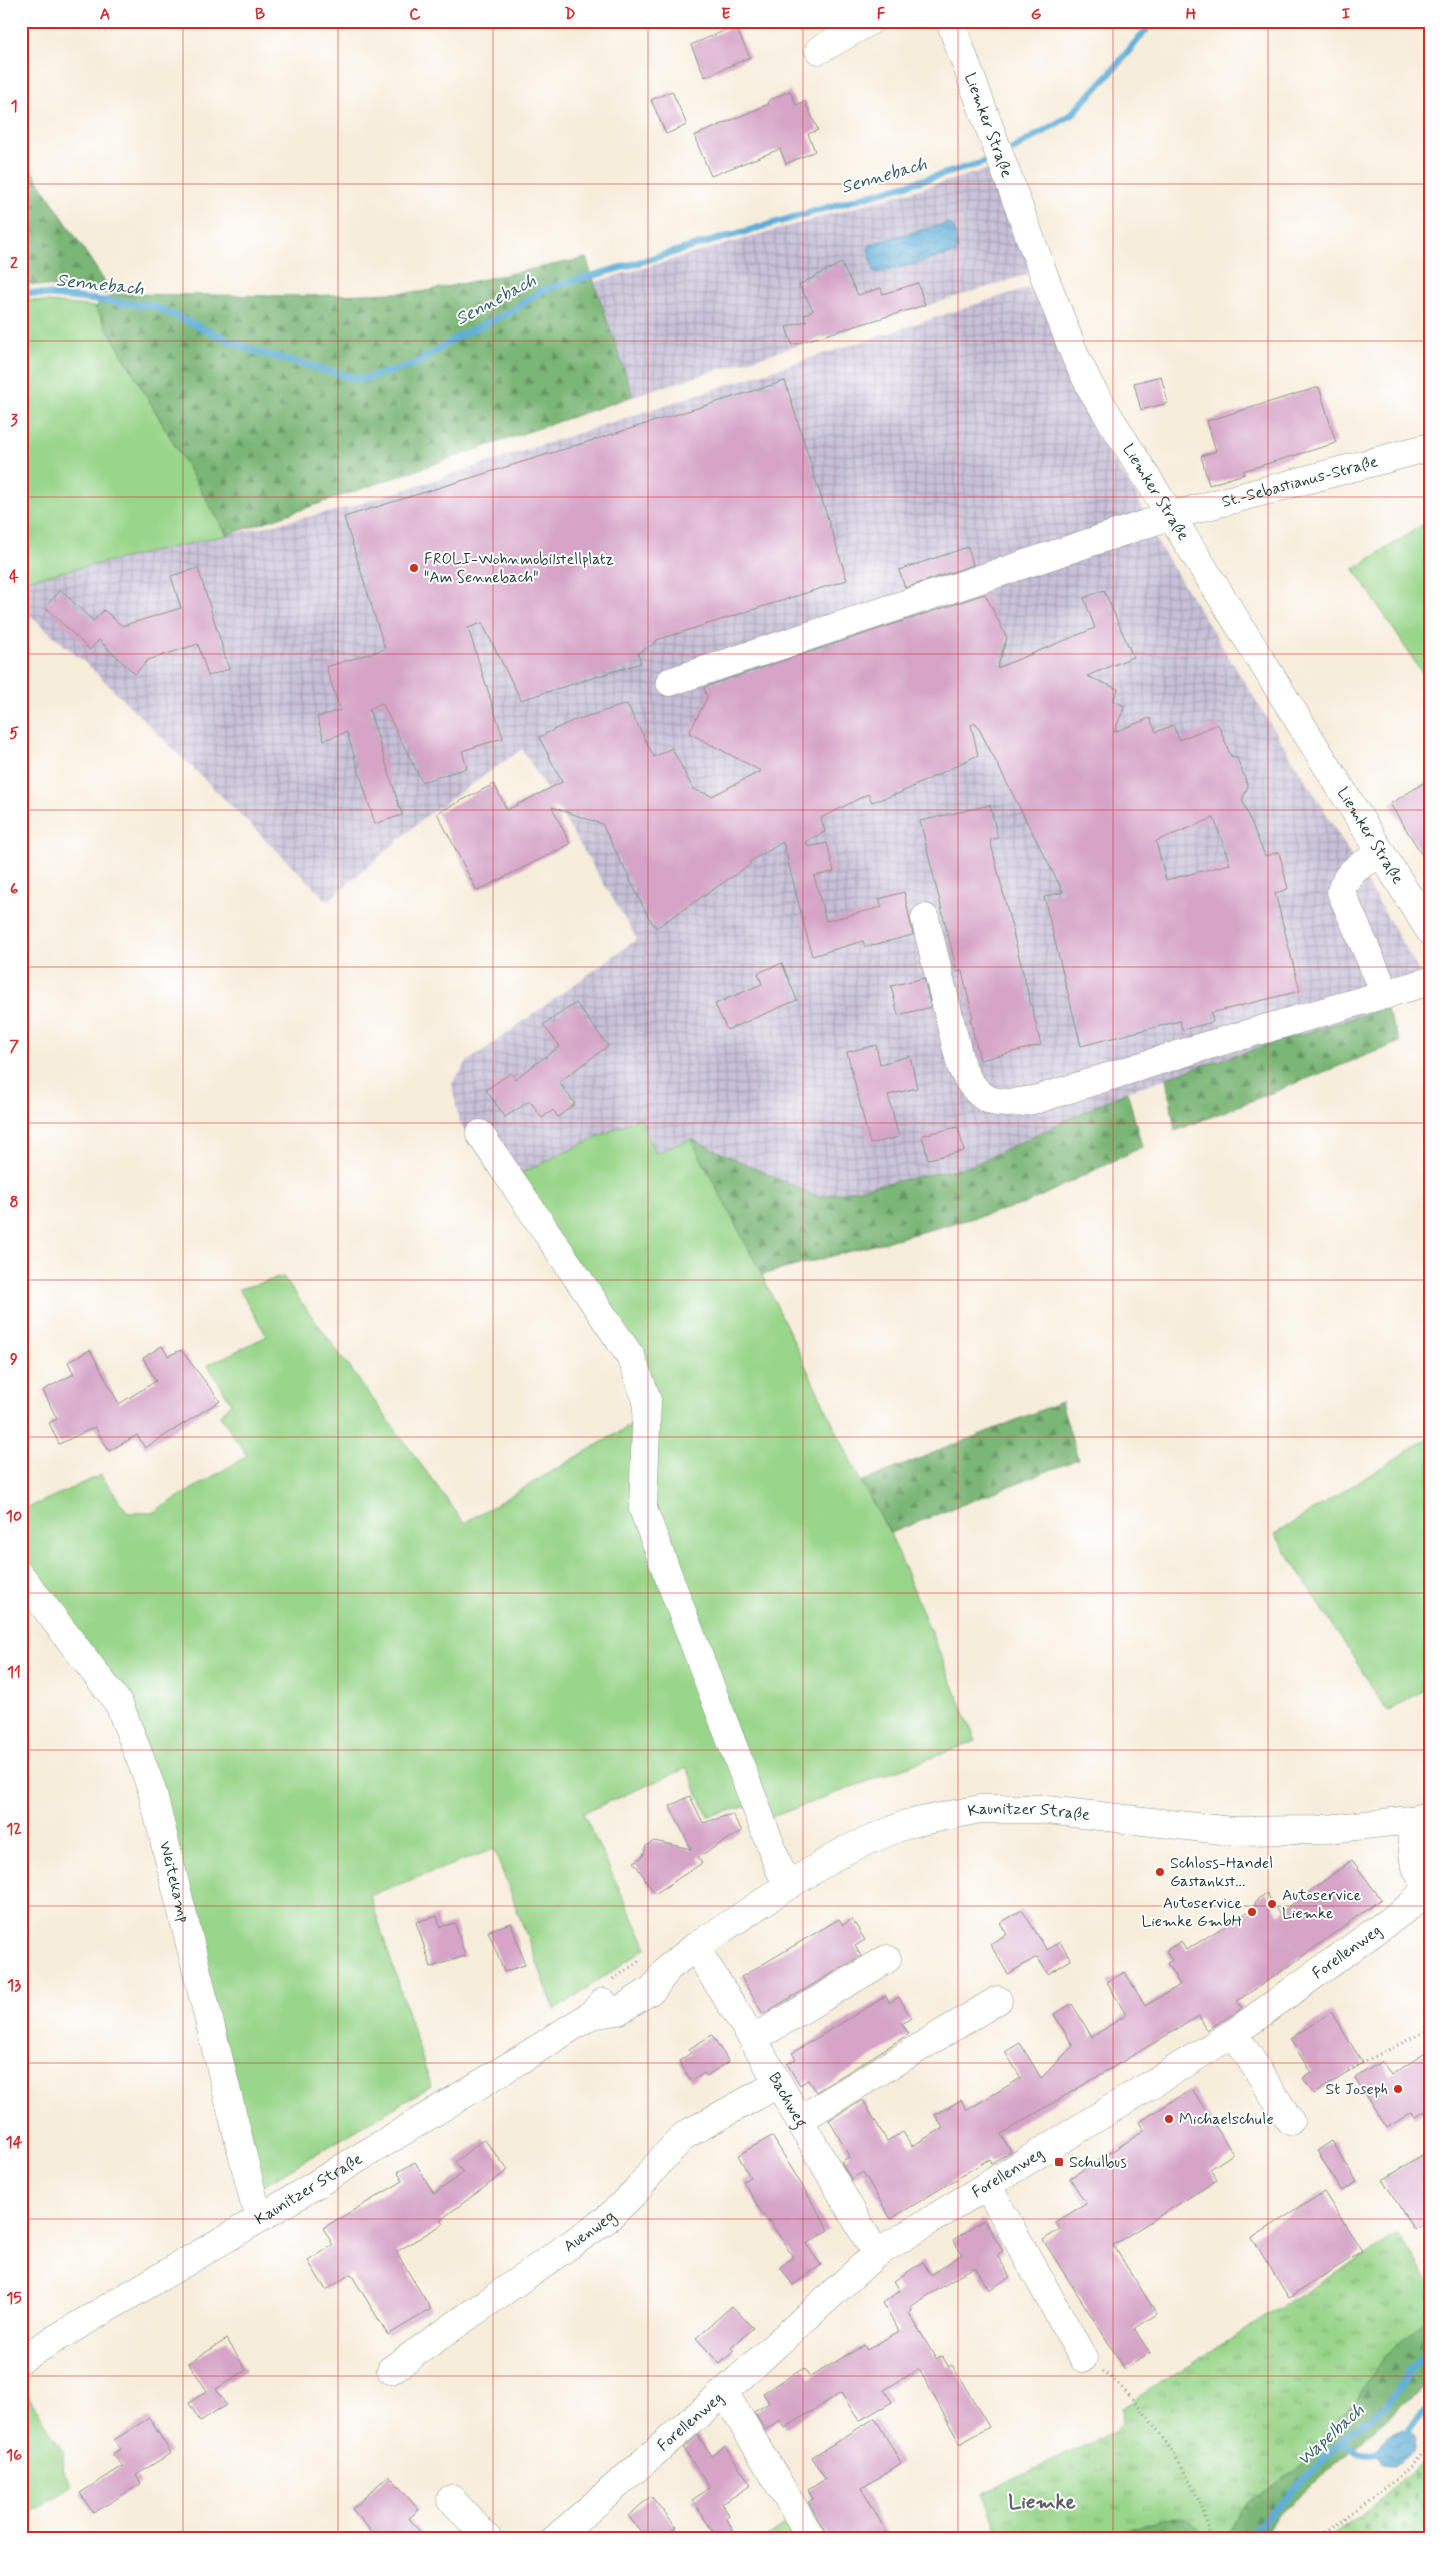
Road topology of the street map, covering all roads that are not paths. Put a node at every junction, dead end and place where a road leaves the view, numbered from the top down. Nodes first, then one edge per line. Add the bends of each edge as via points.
1 (870, 21) edge
2 (950, 21) edge
3 (819, 50) dead end
4 (1430, 448) edge
5 (1170, 516) junction
6 (670, 682) dead end
7 (1382, 854) junction
8 (925, 918) dead end
9 (1430, 931) edge
10 (1430, 981) edge
11 (1386, 995) junction
12 (480, 1134) dead end
13 (21, 1576) edge
14 (1420, 1818) edge
15 (789, 1885) junction
16 (1430, 1886) edge
17 (695, 1947) junction
18 (888, 1959) dead end
19 (998, 2000) dead end
20 (1234, 2033) junction
21 (753, 2039) junction
22 (778, 2084) junction
23 (799, 2120) junction
24 (1290, 2121) dead end
25 (988, 2187) junction
26 (264, 2216) junction
27 (876, 2254) junction
28 (1083, 2358) road end
29 (21, 2359) edge
30 (391, 2370) dead end
31 (724, 2392) junction
32 (451, 2499) dead end
33 (488, 2539) edge
34 (555, 2539) edge
35 (812, 2539) edge

1 - 3 street
2 - 5 street, Liemker Straße via 1076,358
4 - 5 street, St.-Sebastianus-Straße
5 - 6 street, St.-Sebastianus-Straße
5 - 7 street, Liemker Straße
7 - 9 street, Liemker Straße
7 - 11 street via 1362,864 1344,880 1341,892
8 - 11 street via 961,1066 970,1086 997,1103 1038,1100 1202,1047
10 - 11 street
12 - 15 street via 631,1357 647,1400 643,1509 780,1870
13 - 26 street, Weitekamp via 119,1704 151,1787 254,2201
14 - 15 street, Kaunitzer Straße via 1318,1830 1230,1831 1038,1809 980,1809 907,1824 846,1850
14 - 16 street, Forellenweg via 1415,1869 1420,1879
15 - 17 street, Kaunitzer Straße
16 - 20 street, Forellenweg via 1410,1906
17 - 21 street, Bachweg
17 - 26 street, Kaunitzer Straße via 668,1968 643,1974 608,1996 591,2014
18 - 21 street
19 - 23 street
20 - 24 street
20 - 25 street, Forellenweg
21 - 22 street, Bachweg
22 - 23 street, Bachweg
22 - 30 street, Auenweg via 685,2135 622,2207 607,2219
23 - 27 street, Bachweg
25 - 27 street, Forellenweg
25 - 28 street
26 - 29 street, Kaunitzer Straße
27 - 31 street, Forellenweg
31 - 34 street, Forellenweg
31 - 35 street
32 - 33 street

